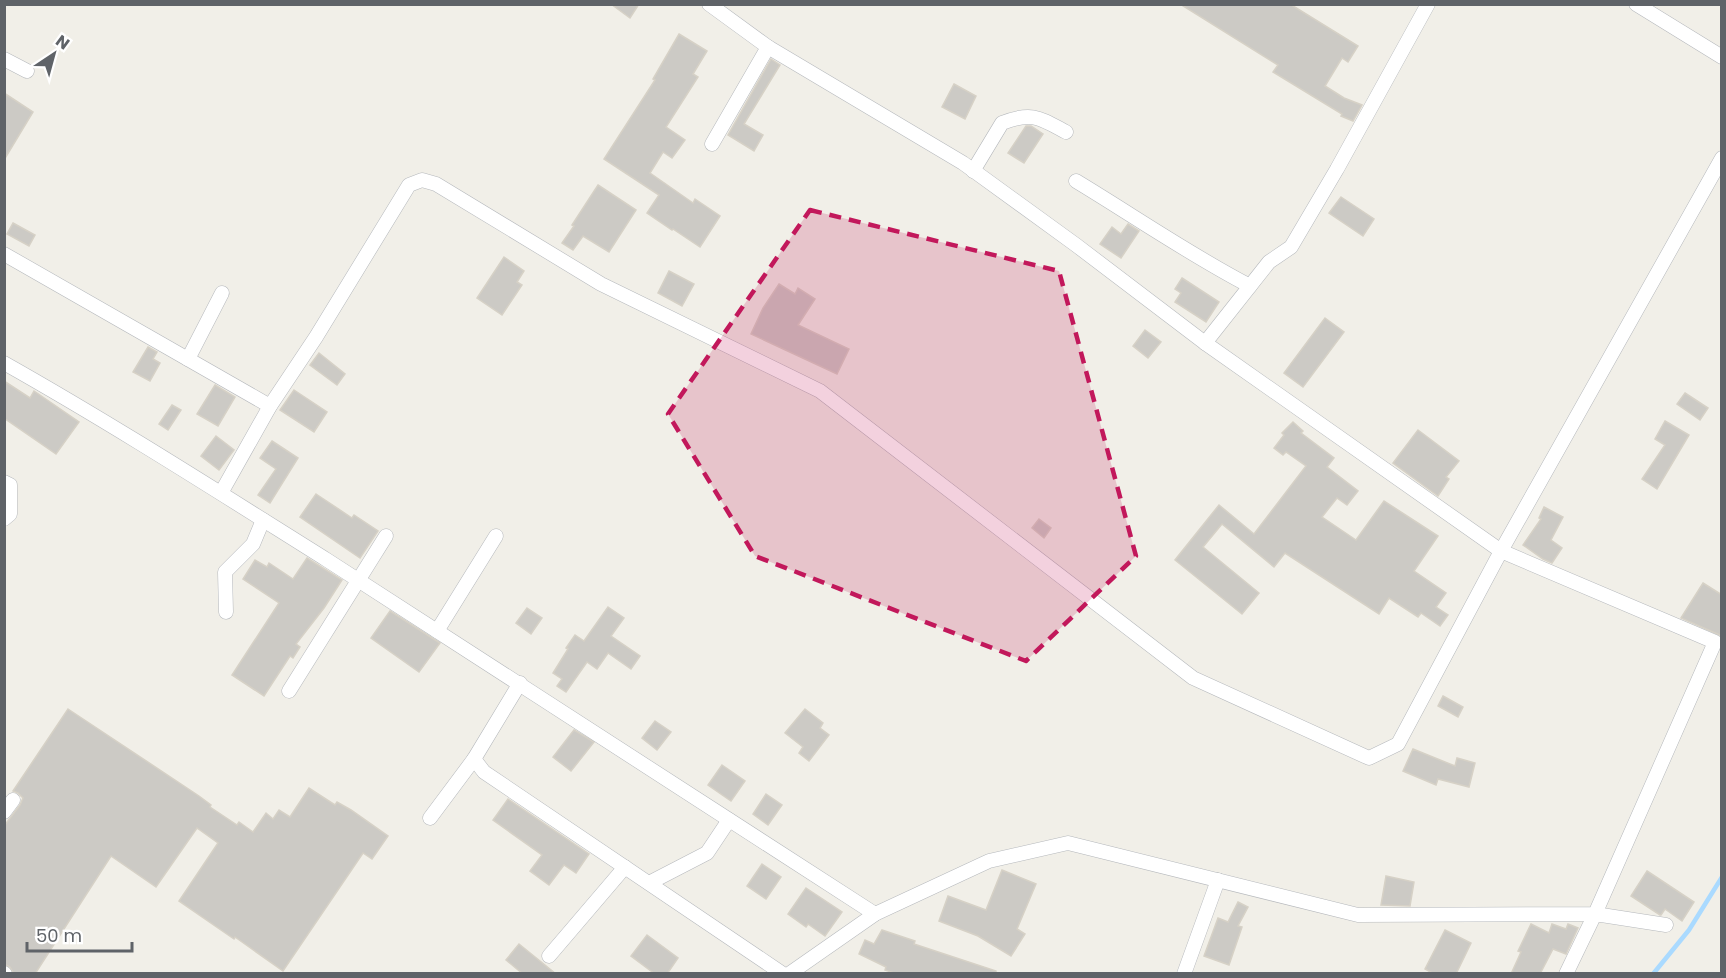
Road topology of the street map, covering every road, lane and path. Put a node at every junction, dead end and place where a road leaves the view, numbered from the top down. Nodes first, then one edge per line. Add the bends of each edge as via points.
1 (709, 4) edge
2 (1428, 4) edge
3 (1636, 4) edge
4 (768, 47) junction
5 (1722, 57) edge
6 (4, 59) edge
7 (27, 71) dead end
8 (1066, 132) dead end
9 (712, 144) dead end
10 (1722, 158) edge
11 (973, 171) junction
12 (1076, 181) dead end
13 (4, 254) edge
14 (1250, 286) junction
15 (222, 293) dead end
16 (1205, 343) junction
17 (188, 359) junction
18 (4, 363) edge
19 (270, 406) junction
20 (4, 482) edge
21 (221, 493) junction
22 (4, 519) edge
23 (263, 520) junction
24 (386, 536) dead end
25 (496, 536) dead end
26 (1501, 551) junction
27 (359, 581) junction
28 (226, 612) dead end
29 (438, 631) junction
30 (520, 682) junction
31 (289, 691) dead end
32 (474, 759) junction
33 (14, 800) dead end
34 (4, 813) edge
35 (430, 818) dead end
36 (729, 820) junction
37 (625, 867) junction
38 (1218, 880) junction
39 (649, 883) junction
40 (875, 914) junction
41 (1596, 914) junction
42 (1666, 925) dead end
43 (549, 956) dead end
44 (783, 974) edge
45 (789, 974) edge
46 (1184, 974) edge
47 (1566, 974) edge

1 - 4 street
2 - 14 street via 1291,247 1269,262
3 - 5 street
4 - 9 street
4 - 11 street
6 - 7 street
8 - 11 street via 1040,118 1002,123
10 - 26 street
11 - 16 street
12 - 14 street via 1206,264
13 - 17 street
14 - 16 street
15 - 17 street
16 - 26 street
17 - 19 street
18 - 21 street
19 - 21 street
19 - 26 street via 409,185 422,180 436,184 601,284 820,391 1193,678 1369,758 1398,744
20 - 22 street via 10,485 10,514
21 - 23 street
23 - 27 street
23 - 28 street via 253,544 225,572
24 - 27 street
25 - 29 street
26 - 41 street via 1715,642
27 - 29 street
27 - 31 street
29 - 30 street
30 - 32 street
30 - 36 street
32 - 35 street
32 - 37 street via 484,772
33 - 34 street
36 - 39 street via 707,853
36 - 40 street
37 - 39 street
37 - 43 street
38 - 40 street via 1068,843 988,861
38 - 41 street via 1358,915
38 - 46 street
39 - 44 street
40 - 45 street
41 - 42 street
41 - 47 street

